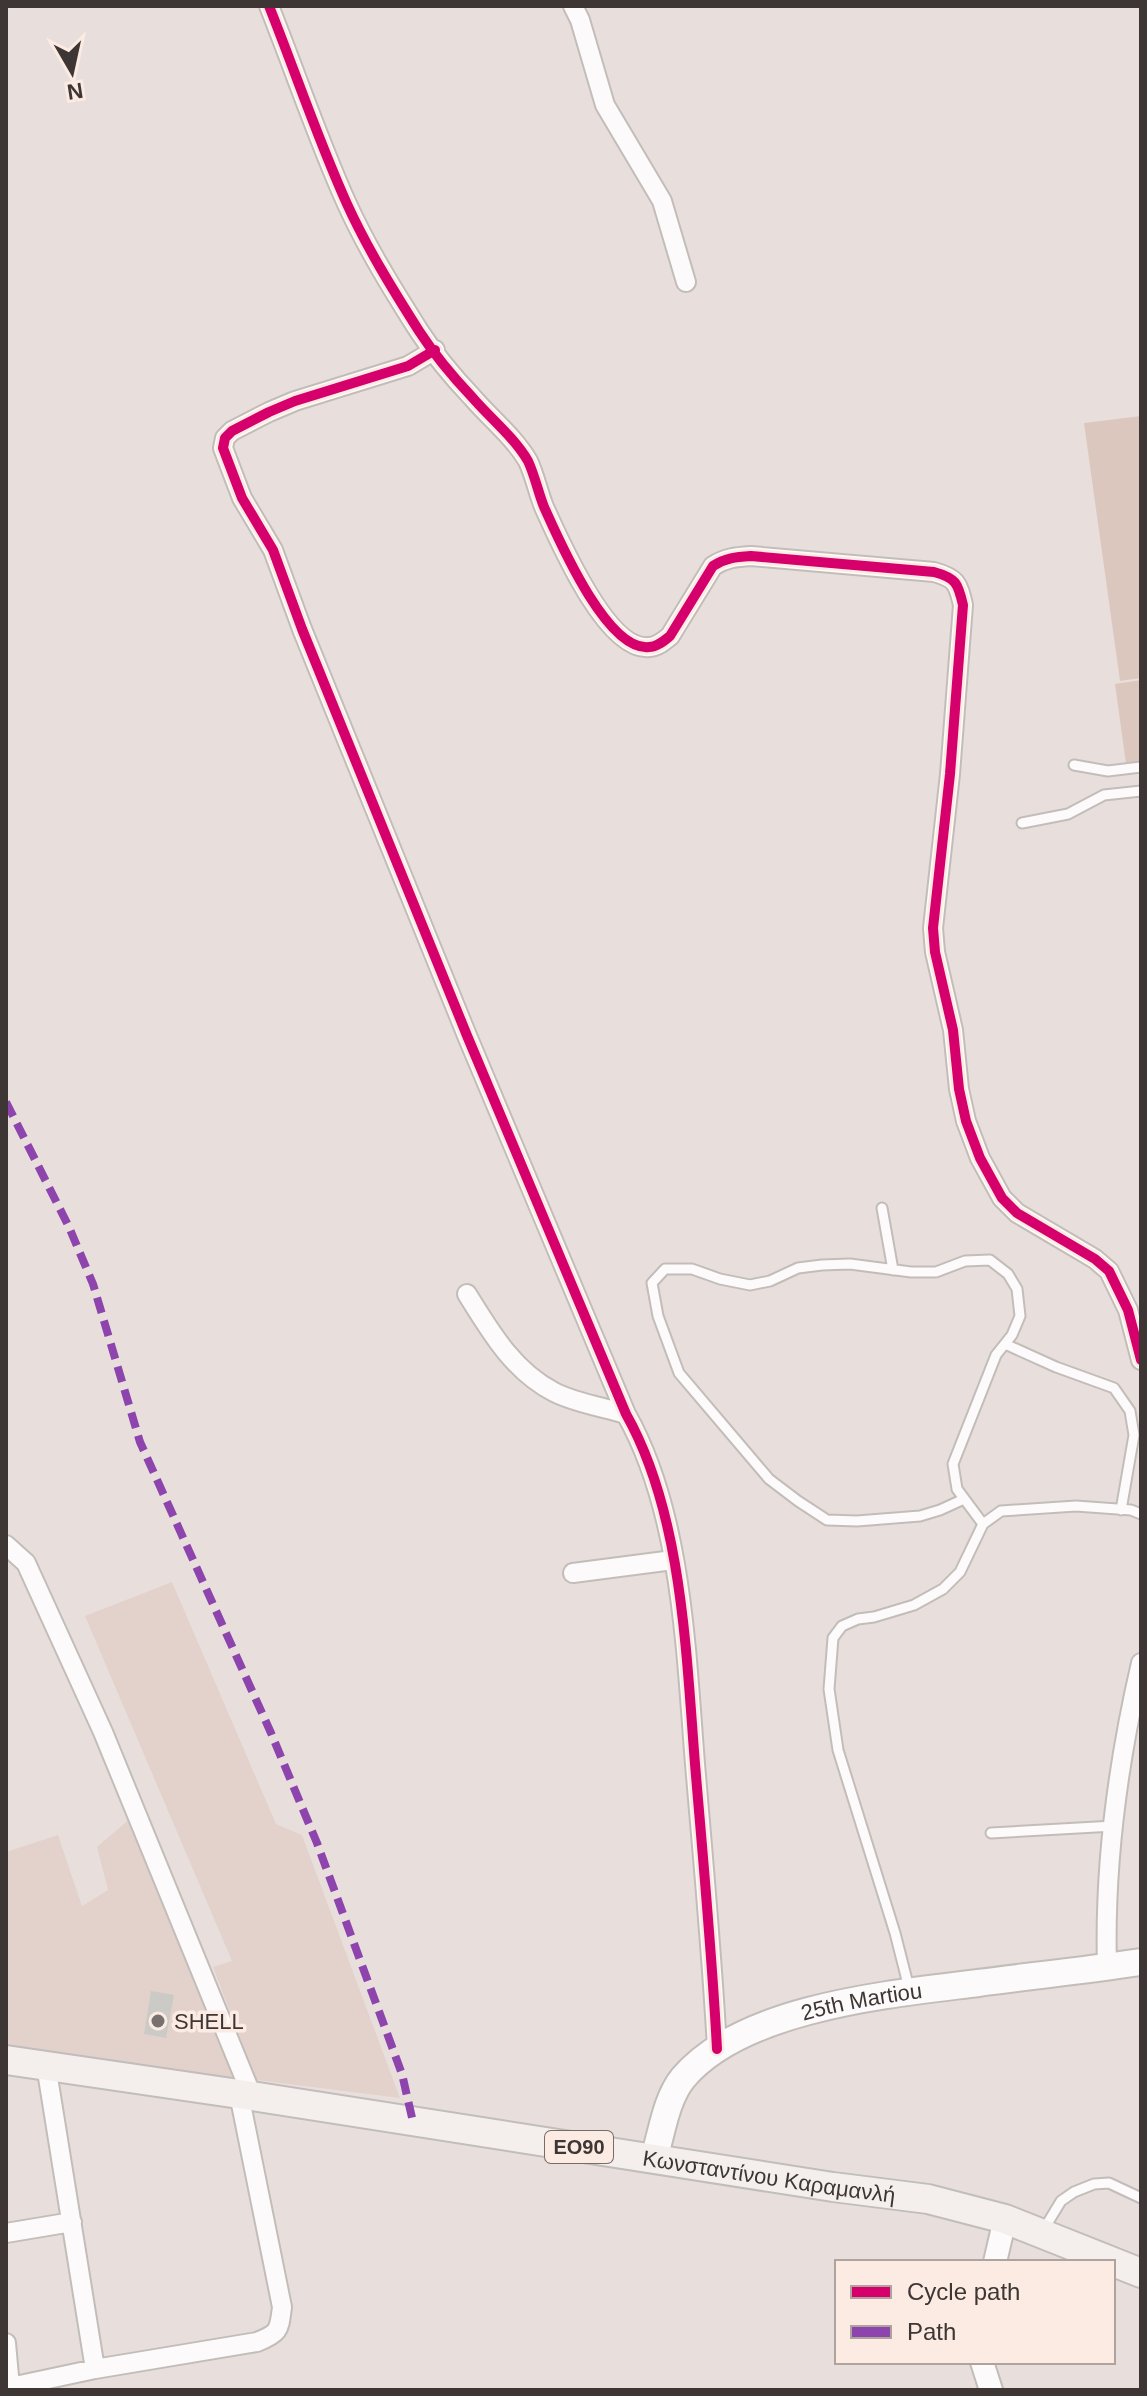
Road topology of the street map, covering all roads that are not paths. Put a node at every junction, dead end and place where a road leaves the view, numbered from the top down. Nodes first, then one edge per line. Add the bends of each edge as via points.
1 (269, 6) edge
2 (573, 6) edge
3 (686, 282) dead end
4 (435, 350) junction
5 (1074, 765) dead end
6 (1141, 767) edge
7 (1141, 791) edge
8 (1022, 823) dead end
9 (882, 1208) dead end
10 (893, 1270) junction
11 (467, 1294) dead end
12 (1005, 1344) junction
13 (1141, 1360) edge
14 (626, 1414) junction
15 (964, 1499) junction
16 (1121, 1510) junction
17 (1141, 1514) edge
18 (983, 1524) junction
19 (6, 1545) edge
20 (673, 1560) junction
21 (573, 1573) dead end
22 (1141, 1663) edge
23 (1114, 1826) junction
24 (991, 1833) dead end
25 (1141, 1962) edge
26 (1107, 1967) junction
27 (910, 1992) junction
28 (717, 2049) junction
29 (6, 2060) edge
30 (46, 2065) junction
31 (246, 2095) junction
32 (654, 2158) junction
33 (1141, 2198) edge
34 (1005, 2219) junction
35 (72, 2222) junction
36 (1042, 2232) junction
37 (6, 2233) edge
38 (995, 2260) edge
39 (1110, 2260) edge
40 (1115, 2262) edge
41 (1141, 2273) edge
42 (6, 2343) edge
43 (983, 2364) edge
44 (95, 2369) junction
45 (8, 2388) edge
46 (991, 2390) edge

1 - 4 street via 347,204 389,282
2 - 3 street via 610,117 662,201
4 - 13 street via 521,451 590,599 606,622 637,645 648,648 670,636 713,566 723,560 751,556 934,572 956,583 963,605 933,928 966,1121 1002,1198 1109,1271 1128,1310
4 - 14 street via 408,366 269,412 232,431 223,448 242,498 273,550 468,1038
5 - 6 lane via 1108,771
7 - 8 lane via 1104,795 1068,814
9 - 10 lane
10 - 12 lane via 936,1272 965,1261 990,1260 1017,1289 1020,1316
10 - 15 lane via 822,1265 750,1285 692,1269 665,1269 652,1283 679,1373 769,1479 798,1501 827,1520 857,1521 920,1516
11 - 14 street via 498,1344 527,1376 555,1394
12 - 15 lane via 953,1464
12 - 16 lane via 1114,1388 1130,1411 1134,1435
14 - 20 street via 659,1491
15 - 18 lane
16 - 17 lane
16 - 18 lane via 1076,1506 1001,1511
18 - 27 lane via 960,1572 943,1589 914,1605 842,1626 833,1638 829,1689 838,1750
19 - 31 street via 26,1563 103,1732
20 - 21 street
20 - 28 street via 689,1686
22 - 23 street
23 - 24 lane
23 - 26 street
25 - 26 main road, 25th Martiou
26 - 27 main road, 25th Martiou
27 - 28 main road, 25th Martiou via 788,2017
28 - 32 main road, 25th Martiou via 692,2069 672,2096
29 - 30 main road, Κωνσταντίνου Καραμανλή / ΕΟ90
30 - 31 main road, Κωνσταντίνου Καραμανλή / ΕΟ90
30 - 35 street
31 - 32 main road, Κωνσταντίνου Καραμανλή / ΕΟ90
31 - 44 street via 282,2307 276,2334 257,2342
32 - 34 main road, Κωνσταντίνου Καραμανλή / ΕΟ90 via 928,2199
33 - 36 lane via 1109,2183 1094,2184 1061,2201
34 - 36 main road, Κωνσταντίνου Καραμανλή / ΕΟ90
34 - 38 street
35 - 37 street
35 - 44 street
36 - 39 main road, Κωνσταντίνου Καραμανλή / ΕΟ90
40 - 41 main road, Κωνσταντίνου Καραμανλή / ΕΟ90
42 - 45 street
43 - 46 street
44 - 45 street

